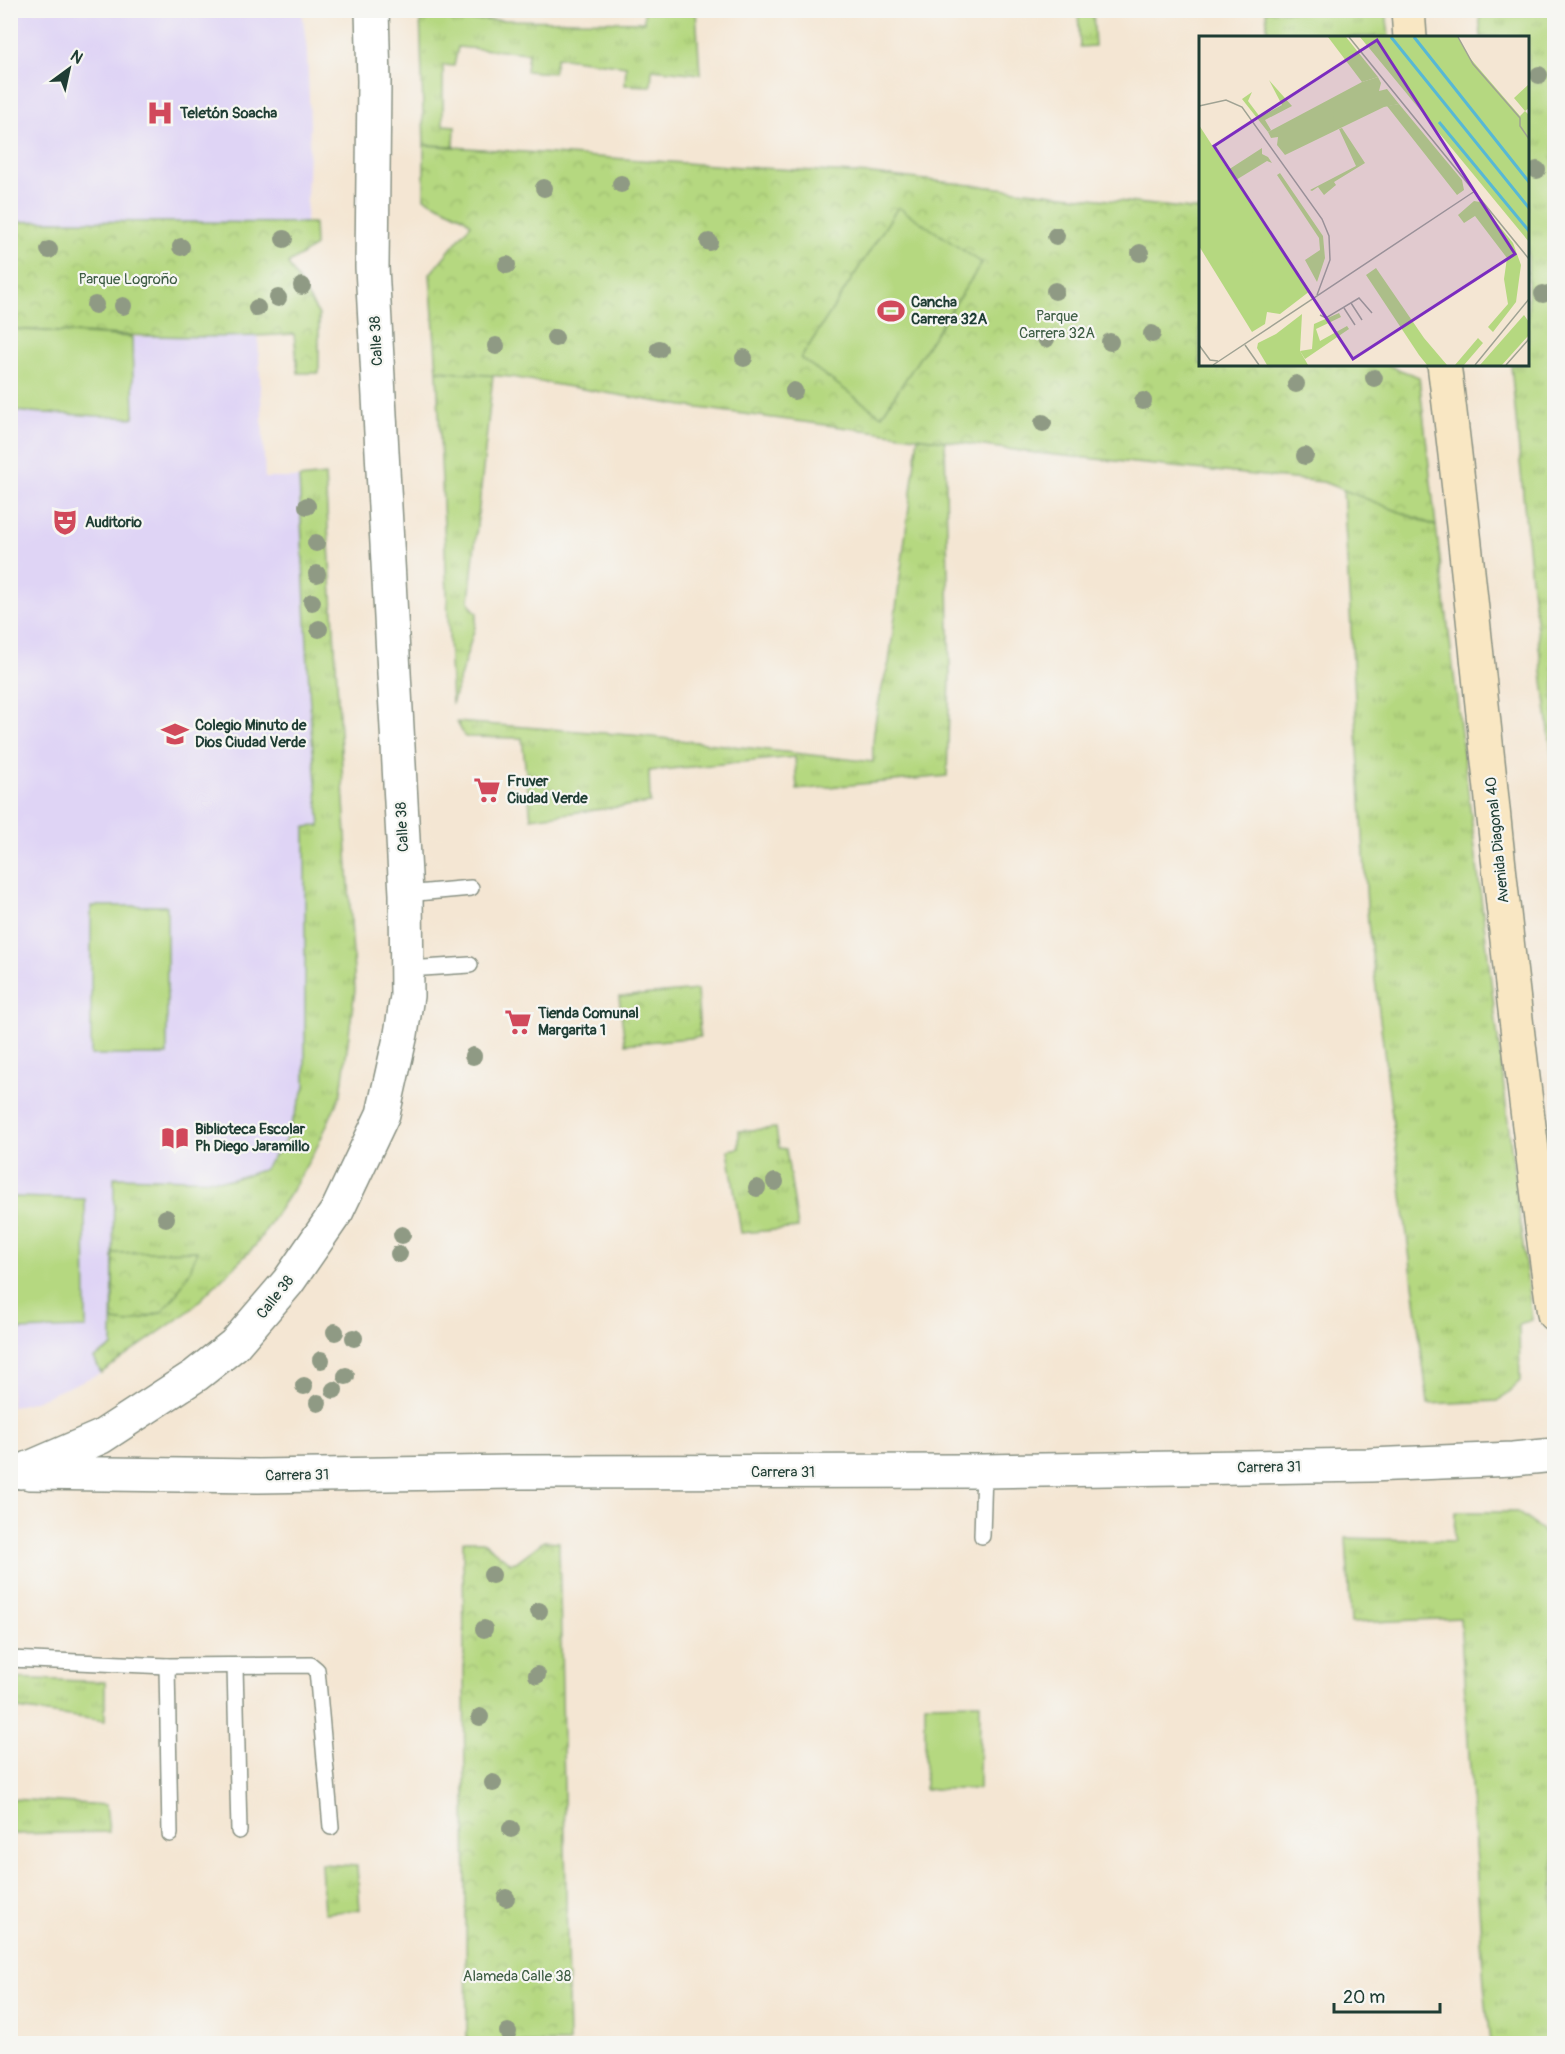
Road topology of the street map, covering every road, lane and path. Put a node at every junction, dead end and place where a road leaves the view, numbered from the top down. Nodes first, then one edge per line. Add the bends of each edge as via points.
1 (372, 10) edge
2 (1408, 10) edge
3 (1410, 36) edge
4 (1444, 366) edge
5 (471, 888) dead end
6 (406, 894) junction
7 (470, 965) dead end
8 (408, 969) junction
9 (1554, 1314) edge
10 (1554, 1455) edge
11 (984, 1471) junction
12 (15, 1473) edge
13 (982, 1536) dead end
14 (10, 1659) edge
15 (166, 1666) junction
16 (235, 1666) junction
17 (331, 1827) dead end
18 (239, 1831) dead end
19 (170, 1834) dead end

1 - 6 street, Calle 38 via 372,267
2 - 3 main road
4 - 9 main road, Avenida Diagonal 40
5 - 6 lane
6 - 8 street, Calle 38
7 - 8 lane
8 - 12 street, Calle 38 via 401,1034 383,1114 337,1211 288,1282 234,1345 196,1375 101,1437
10 - 11 street, Carrera 31 via 1370,1465
11 - 12 street, Carrera 31 via 258,1476
11 - 13 lane
14 - 15 lane
15 - 16 lane
15 - 19 lane
16 - 17 lane via 311,1665 317,1670
16 - 18 lane

